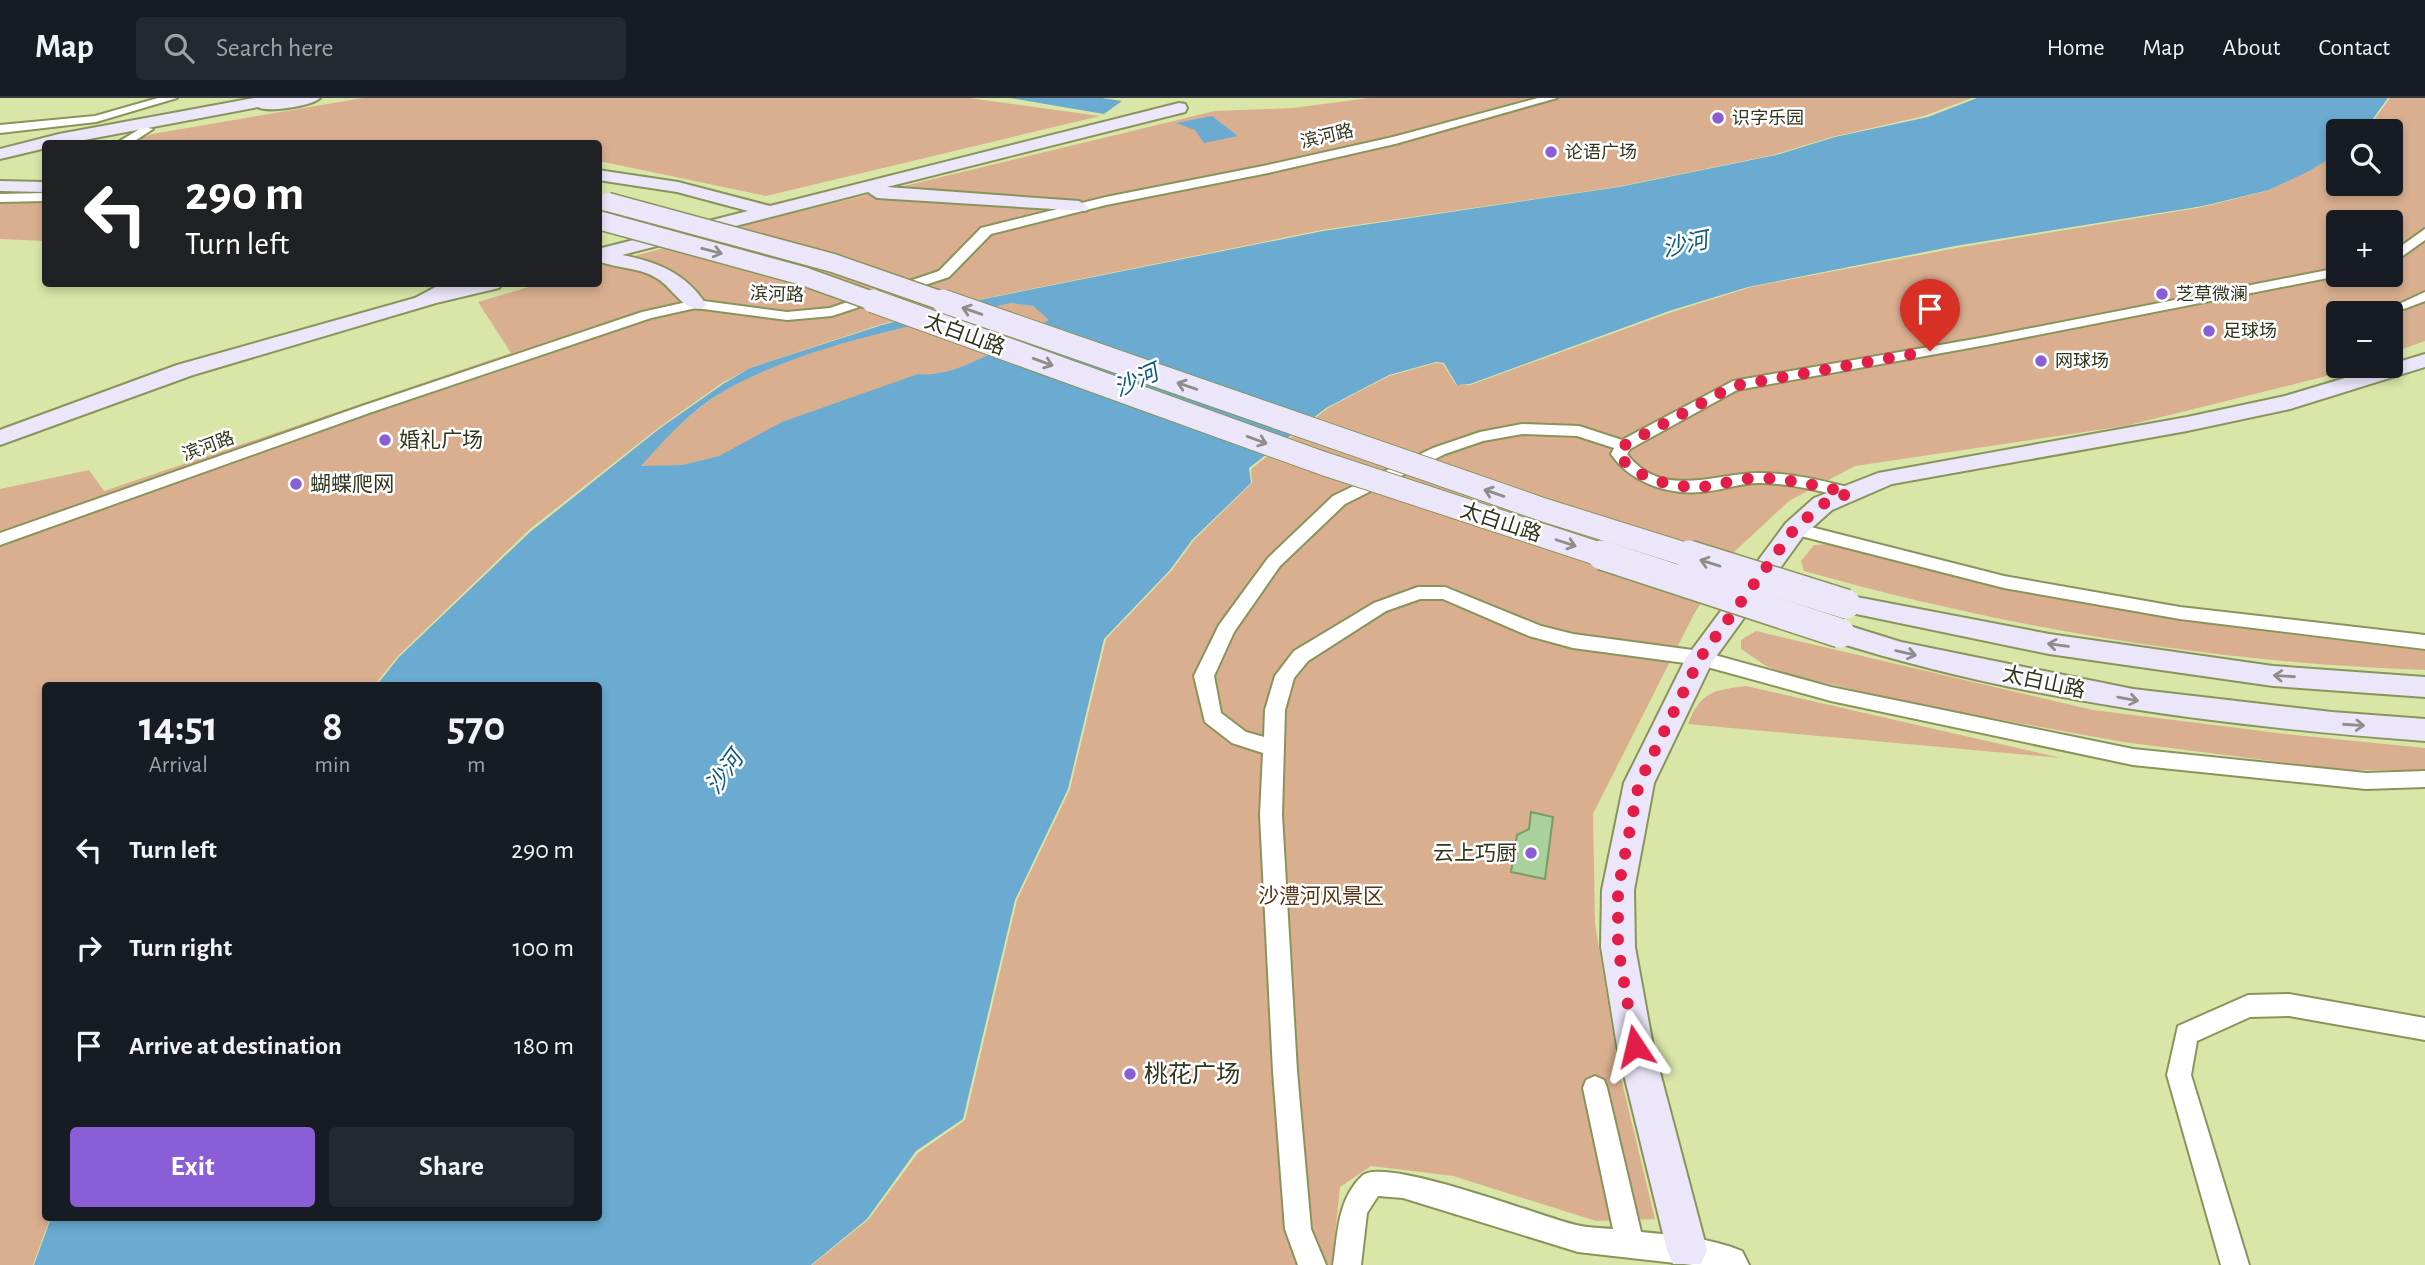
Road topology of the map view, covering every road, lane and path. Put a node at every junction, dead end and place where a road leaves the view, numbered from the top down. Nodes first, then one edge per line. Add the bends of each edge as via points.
1 (170, 98) edge
2 (281, 98) edge
3 (312, 98) edge
4 (1551, 98) edge
5 (1182, 103) edge
6 (0, 129) edge
7 (55, 140) edge
8 (116, 140) edge
9 (42, 143) edge
10 (42, 151) edge
11 (0, 154) edge
12 (0, 160) edge
13 (0, 171) edge
14 (42, 172) edge
15 (602, 176) edge
16 (0, 186) edge
17 (42, 187) edge
18 (853, 191) junction
19 (42, 197) edge
20 (0, 198) edge
21 (1079, 207) junction
22 (602, 208) edge
23 (768, 211) junction
24 (2425, 233) edge
25 (2403, 251) edge
26 (602, 255) edge
27 (602, 257) edge
28 (2326, 274) edge
29 (450, 287) edge
30 (480, 287) edge
31 (2425, 296) edge
32 (422, 302) junction
33 (696, 304) junction
34 (2404, 304) dead end
35 (2425, 360) edge
36 (0, 438) edge
37 (1623, 446) junction
38 (1849, 493) junction
39 (1795, 528) junction
40 (0, 539) edge
41 (2425, 642) edge
42 (1700, 658) junction
43 (2425, 687) edge
44 (2425, 730) edge
45 (1274, 748) junction
46 (2425, 779) edge
47 (2425, 1029) edge
48 (1595, 1088) dead end
49 (1630, 1244) junction
50 (1687, 1250) junction
51 (1312, 1265) edge
52 (1347, 1265) edge
53 (1735, 1265) edge
54 (2235, 1265) edge

1 - 6 street via 96,119
2 - 7 street
3 - 8 street via 147,129
4 - 21 street, 滨河路 via 1371,146
5 - 18 street
9 - 11 street
10 - 12 street
13 - 14 street
15 - 23 street via 678,187
16 - 17 street
18 - 21 street
18 - 23 street
19 - 20 street
21 - 33 street, 滨河路 via 986,231 944,274 832,312 774,315
43 -> 22 street, 太白山路, bridge via 2273,676 2062,646 1846,604 1544,510 833,262
22 -> 44 street, 太白山路, bridge via 1322,463 1900,652 2133,700
23 - 26 street
24 - 25 street
27 - 33 street via 676,280
28 - 37 street via 1733,386
29 - 32 street
30 - 32 street
31 - 34 street
32 - 36 street via 185,370
33 - 40 street, 滨河路 via 647,315 380,405
35 - 38 street via 2290,402 1886,478
37 - 38 street via 1619,454 1637,472 1669,484 1699,487 1755,478 1800,481
37 - 45 street via 1579,431 1522,429 1439,451 1339,500 1274,562 1226,629 1204,676 1212,717 1239,738
38 - 39 street via 1823,504
39 - 41 street via 2004,582 2180,613
39 - 42 street
42 - 45 street via 1573,641 1536,631 1445,593 1419,593 1380,607 1301,656 1285,676 1275,710
42 - 46 street via 1831,694 2133,757 2366,781
42 - 50 street via 1639,783 1618,890 1618,947 1635,1046
45 - 51 street via 1271,815 1285,1071 1298,1229
47 - 54 street via 2289,1005 2248,1006 2186,1034 2179,1075
48 - 49 street
49 - 50 street
49 - 52 street via 1578,1239 1403,1185 1373,1183 1354,1209
50 - 53 street

